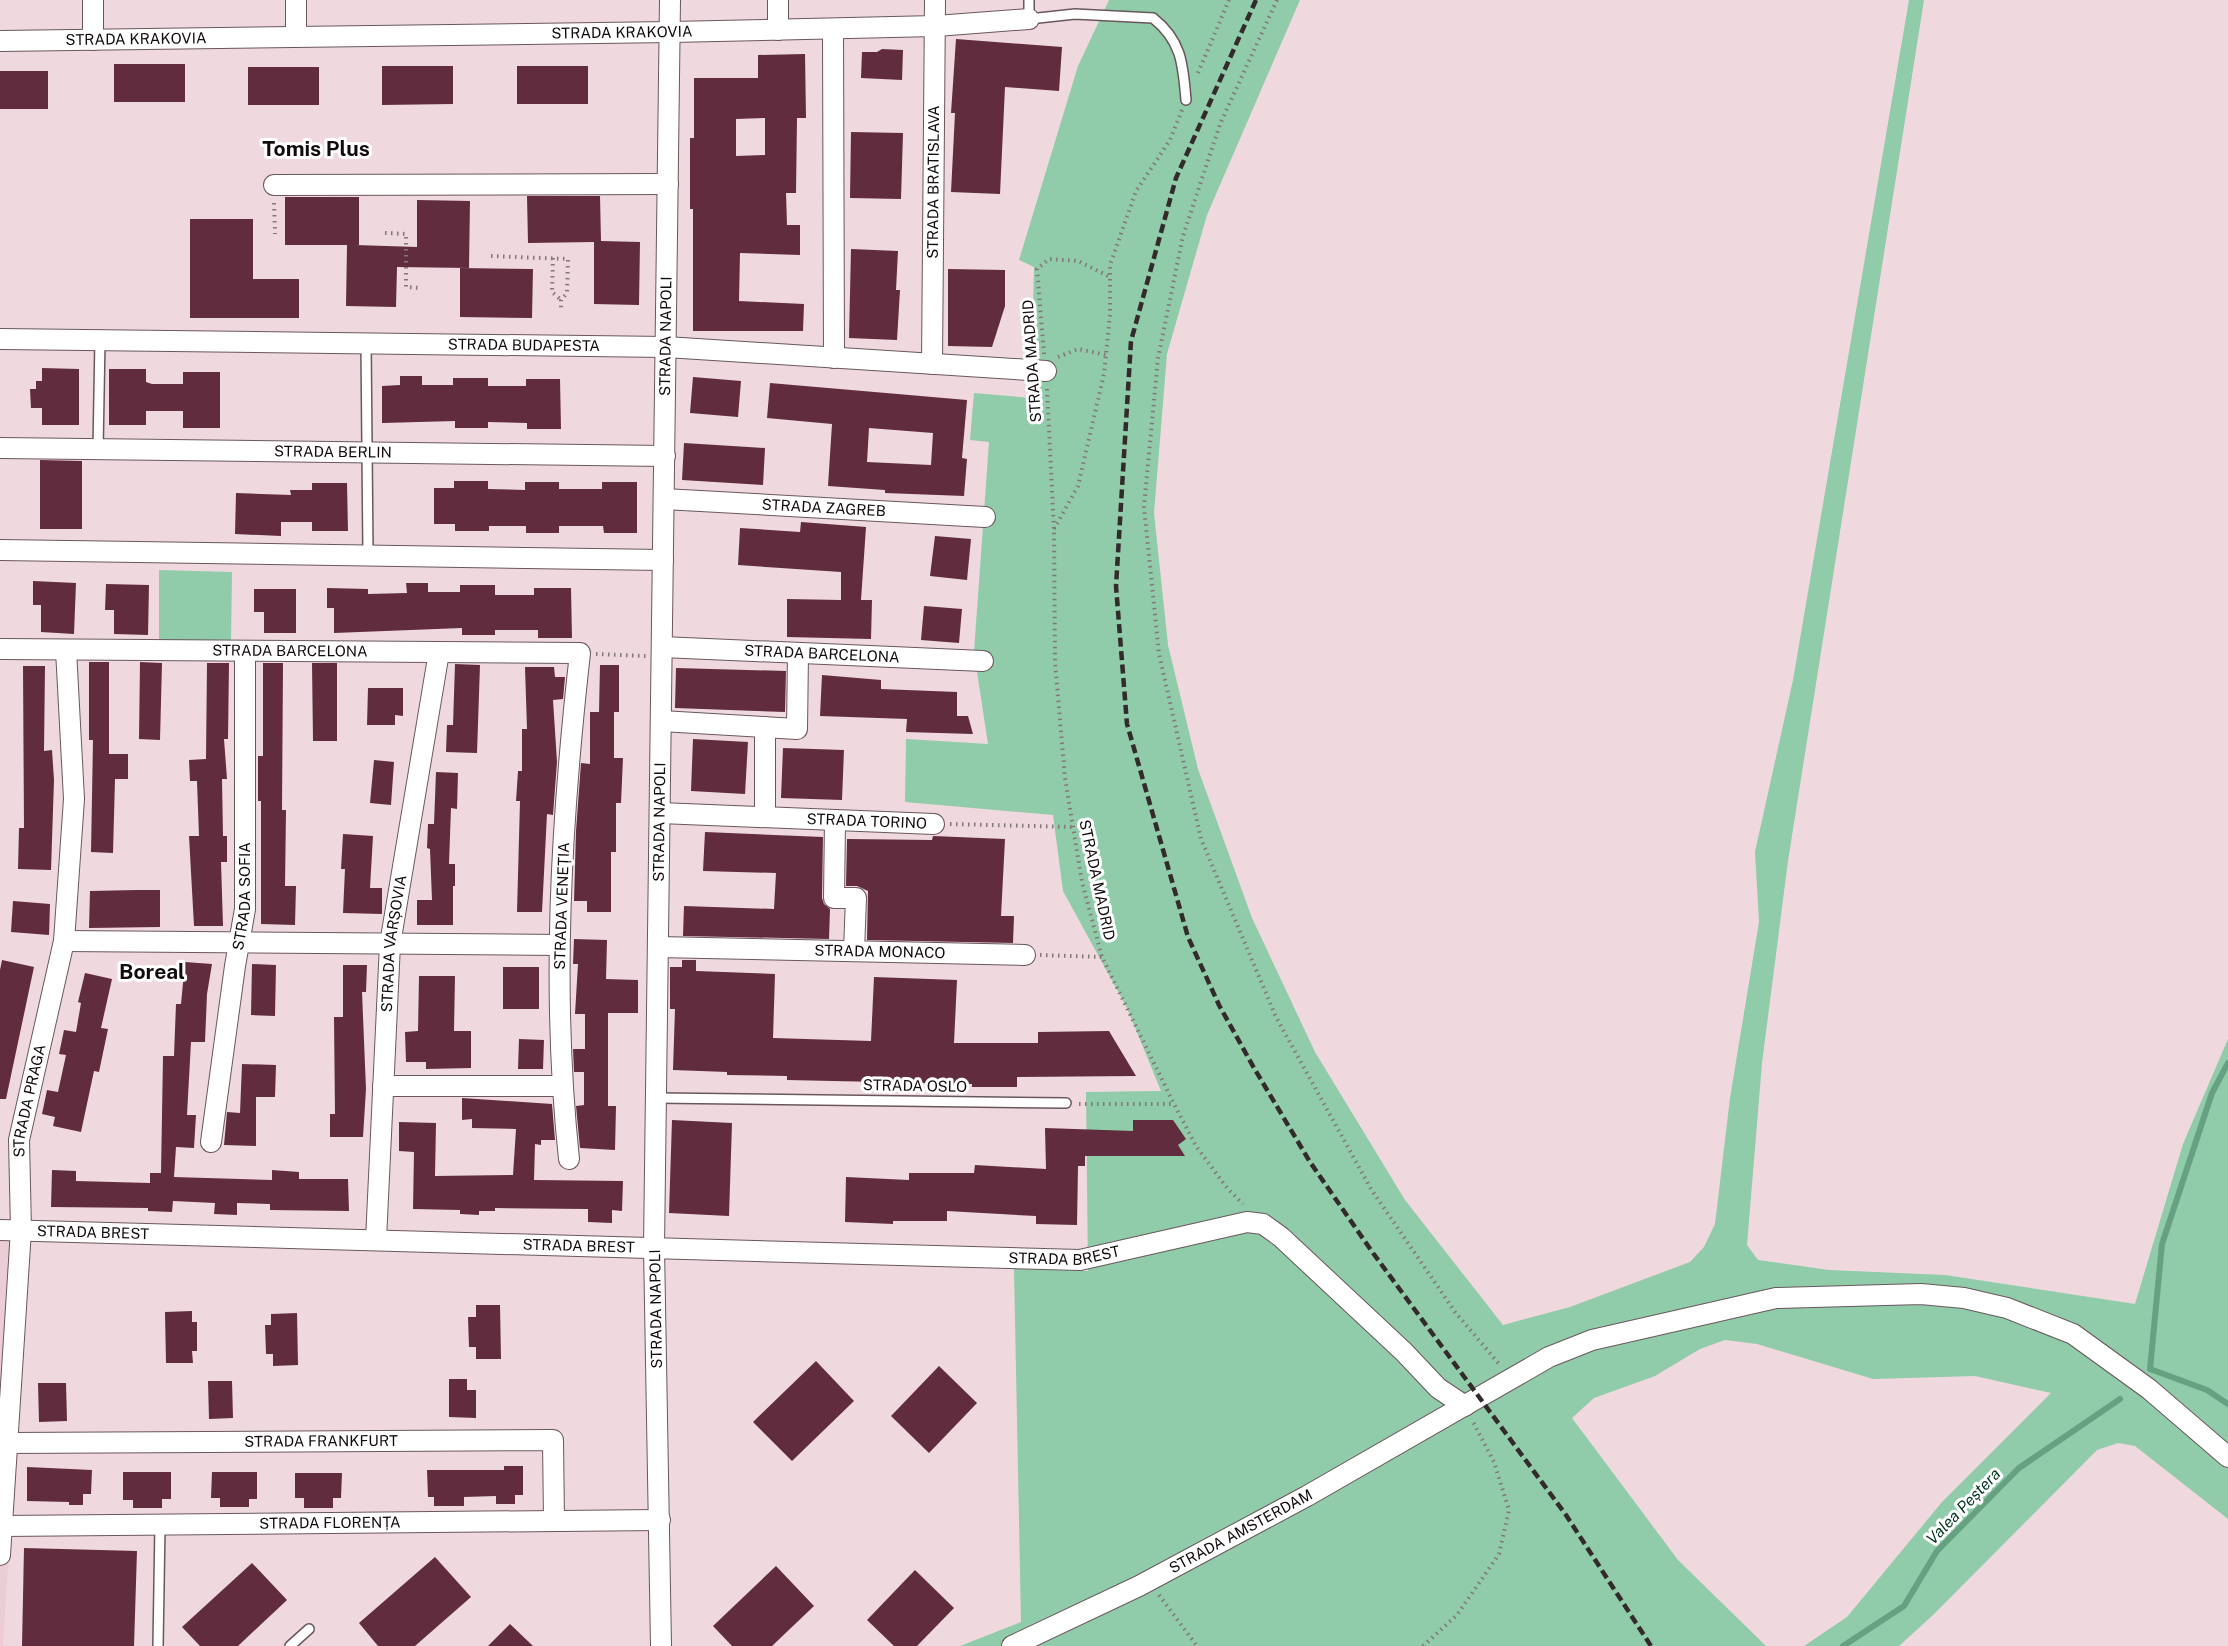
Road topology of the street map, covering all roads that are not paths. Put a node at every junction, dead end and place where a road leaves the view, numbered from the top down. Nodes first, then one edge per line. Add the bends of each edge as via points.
1 (93, 0) edge
2 (296, 0) edge
3 (670, 0) edge
4 (778, 0) edge
5 (935, 0) edge
6 (1029, 9) edge
7 (936, 26) junction
8 (833, 29) junction
9 (778, 30) junction
10 (670, 32) junction
11 (296, 37) junction
12 (93, 40) junction
13 (0, 41) edge
14 (1186, 100) road end
15 (274, 184) road end
16 (668, 184) junction
17 (0, 339) edge
18 (100, 340) junction
19 (366, 343) junction
20 (666, 346) junction
21 (834, 357) junction
22 (932, 364) junction
23 (1046, 371) road end
24 (0, 447) edge
25 (98, 449) junction
26 (368, 452) junction
27 (665, 456) junction
28 (664, 499) junction
29 (985, 517) dead end
30 (0, 550) edge
31 (368, 554) junction
32 (663, 560) junction
33 (0, 649) edge
34 (66, 650) junction
35 (244, 651) junction
36 (439, 652) junction
37 (662, 652) junction
38 (580, 653) joint
39 (798, 653) junction
40 (983, 661) dead end
41 (661, 721) junction
42 (765, 727) junction
43 (660, 813) junction
44 (765, 817) junction
45 (836, 820) junction
46 (934, 824) road end
47 (64, 941) junction
48 (239, 942) junction
49 (390, 944) junction
50 (558, 945) junction
51 (658, 947) junction
52 (854, 951) junction
53 (1025, 955) road end
54 (383, 1086) junction
55 (561, 1086) junction
56 (656, 1098) junction
57 (1066, 1103) road end
58 (10, 1140) edge
59 (211, 1142) dead end
60 (569, 1159) dead end
61 (0, 1230) edge
62 (21, 1230) junction
63 (376, 1240) junction
64 (654, 1247) junction
65 (1465, 1406) junction
66 (7, 1443) junction
67 (2228, 1457) edge
68 (660, 1520) junction
69 (554, 1521) junction
70 (160, 1525) junction
71 (2, 1526) junction
72 (0, 1555) edge
73 (309, 1629) dead end
74 (158, 1646) edge
75 (290, 1646) edge
76 (661, 1646) edge
77 (1012, 1646) edge

1 - 12 street
2 - 11 street
3 - 10 street, STRADA NAPOLI
4 - 9 street
5 - 7 street, STRADA BRATISLAVA
6 - 7 street, STRADA KRAKOVIA
6 - 14 lane, STRADA KRAKOVIA via 1153,18 1179,50
7 - 8 street, STRADA KRAKOVIA
7 - 22 street, STRADA BRATISLAVA
8 - 9 street, STRADA KRAKOVIA
8 - 21 street
9 - 10 street, STRADA KRAKOVIA
10 - 11 street, STRADA KRAKOVIA
10 - 16 street, STRADA NAPOLI
11 - 12 street, STRADA KRAKOVIA
12 - 13 street, STRADA KRAKOVIA
15 - 16 street
16 - 20 street, STRADA NAPOLI
17 - 18 street, STRADA BUDAPESTA
18 - 19 street, STRADA BUDAPESTA
18 - 25 lane
19 - 20 street, STRADA BUDAPESTA
19 - 26 lane
20 - 21 street, STRADA BUDAPESTA
20 - 27 street, STRADA NAPOLI
21 - 22 street, STRADA BUDAPESTA
22 - 23 street, STRADA BUDAPESTA
24 - 25 street, STRADA BERLIN
25 - 26 street, STRADA BERLIN
26 - 27 street, STRADA BERLIN
26 - 31 lane
27 - 28 street, STRADA NAPOLI
28 - 29 street, STRADA ZAGREB
28 - 32 street, STRADA NAPOLI
30 - 31 street
31 - 32 street
32 - 37 street, STRADA NAPOLI
33 - 34 street, STRADA BARCELONA
34 - 35 street, STRADA BARCELONA
34 - 47 street, STRADA PRAGA via 74,799
35 - 36 street, STRADA BARCELONA
35 - 48 street, STRADA SOFIA via 245,909
36 - 38 street, STRADA BARCELONA
36 - 49 street, STRADA VARȘOVIA
37 - 39 street, STRADA BARCELONA
37 - 41 street, STRADA NAPOLI
38 - 50 street, STRADA VENEȚIA via 568,766
39 - 40 street, STRADA BARCELONA
39 - 42 street via 797,729
41 - 42 street
41 - 43 street, STRADA NAPOLI
42 - 44 street
43 - 44 street, STRADA TORINO
43 - 51 street, STRADA NAPOLI
44 - 45 street, STRADA TORINO
45 - 46 street, STRADA TORINO
45 - 52 street via 834,898 856,898
47 - 48 street
47 - 58 street, STRADA PRAGA
48 - 49 street
48 - 59 street, STRADA SOFIA
49 - 50 street
49 - 54 street, STRADA VARȘOVIA
50 - 55 street, STRADA VENEȚIA
51 - 52 street, STRADA MONACO
51 - 56 street, STRADA NAPOLI
52 - 53 street, STRADA MONACO
54 - 55 street
54 - 63 street, STRADA VARȘOVIA
55 - 60 street, STRADA VENEȚIA
56 - 57 lane, STRADA OSLO
56 - 64 street, STRADA NAPOLI
58 - 62 street, STRADA PRAGA
61 - 62 street, STRADA BREST
62 - 63 street, STRADA BREST
62 - 66 street, STRADA PRAGA
63 - 64 street, STRADA BREST
64 - 65 street, STRADA BREST via 1080,1260 1247,1222 1263,1224 1313,1265 1438,1388
64 - 68 street, STRADA NAPOLI
65 - 67 street, STRADA AMSTERDAM via 1550,1357 1592,1340 1776,1298 1921,1294 2007,1308 2073,1334 2149,1389
65 - 77 street, STRADA AMSTERDAM via 1139,1586
66 - 69 street, STRADA FRANKFURT via 553,1440
66 - 71 street, STRADA PRAGA
68 - 69 street, STRADA FLORENȚA
68 - 76 street, STRADA NAPOLI
69 - 70 street, STRADA FLORENȚA
70 - 71 street, STRADA FLORENȚA
70 - 74 lane
71 - 72 street, STRADA PRAGA
73 - 75 lane

